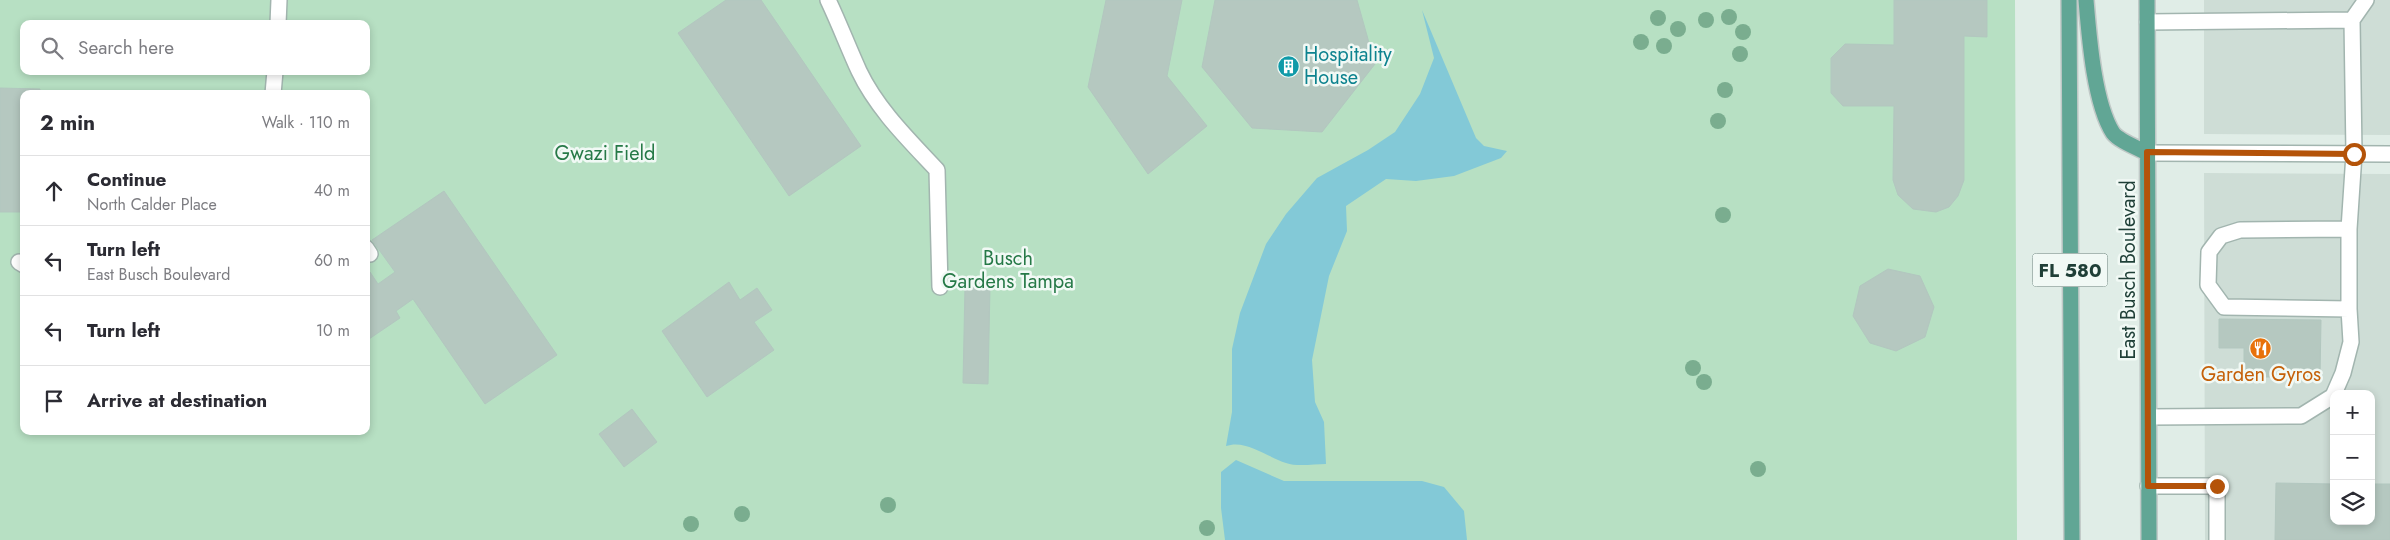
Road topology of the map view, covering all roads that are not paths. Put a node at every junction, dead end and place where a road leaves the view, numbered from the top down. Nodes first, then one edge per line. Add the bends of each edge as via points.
1 (278, 0) edge
2 (828, 0) edge
3 (2069, 0) edge
4 (2086, 0) edge
5 (2147, 0) edge
6 (2366, 0) edge
7 (278, 20) edge
8 (2352, 20) junction
9 (2147, 22) junction
10 (275, 75) edge
11 (273, 90) edge
12 (2147, 152) junction
13 (2354, 154) junction
14 (2390, 154) edge
15 (2350, 229) junction
16 (940, 287) dead end
17 (2349, 309) junction
18 (2149, 417) junction
19 (2148, 486) junction
20 (2072, 540) edge
21 (2148, 540) edge
22 (2217, 540) edge

1 - 7 street
2 - 16 street via 859,72 876,99 895,125 937,170
3 - 20 main road, FL 580
4 - 12 main road via 2101,105 2114,135
5 - 9 main road, East Busch Boulevard
6 - 8 street
8 - 9 street
8 - 13 street
9 - 12 main road, East Busch Boulevard
10 - 11 street
12 - 13 street
12 - 18 main road, East Busch Boulevard
13 - 14 street
13 - 15 street
15 - 17 street
15 - 17 street via 2240,230 2221,236 2209,252 2208,285 2224,307
17 - 18 street via 2351,342 2333,396 2301,416
18 - 19 main road, East Busch Boulevard
19 - 21 main road, East Busch Boulevard
19 - 22 street via 2217,486

